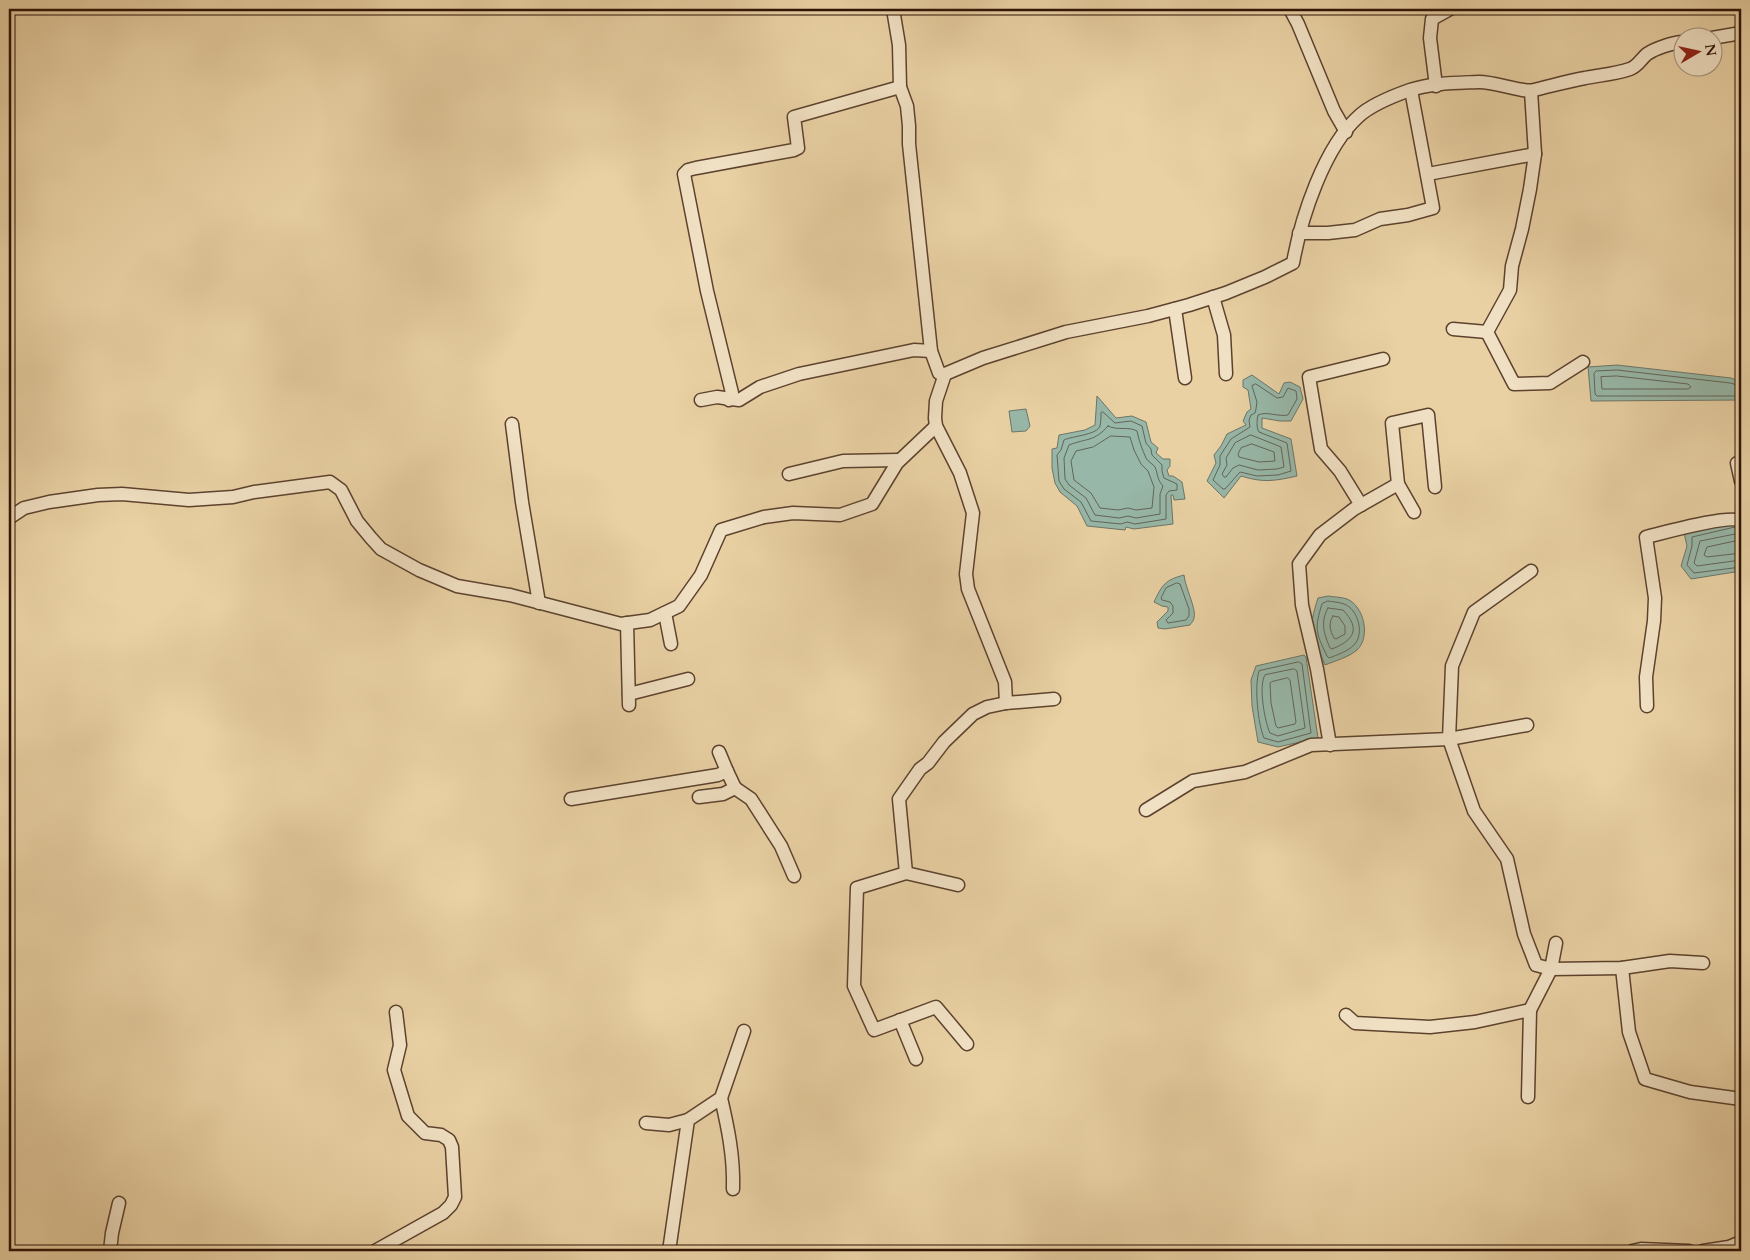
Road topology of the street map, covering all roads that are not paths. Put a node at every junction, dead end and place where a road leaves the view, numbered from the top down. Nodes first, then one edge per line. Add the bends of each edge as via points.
1 (893, 9) edge
2 (1290, 9) edge
3 (1450, 9) edge
4 (1741, 33) edge
5 (1722, 36) edge
6 (1672, 44) edge
7 (1436, 86) junction
8 (900, 87) junction
9 (1411, 90) junction
10 (1531, 91) junction
11 (1346, 132) junction
12 (1535, 154) junction
13 (1428, 174) junction
14 (1299, 233) junction
15 (1213, 297) junction
16 (1175, 309) junction
17 (1453, 329) dead end
18 (1488, 332) junction
19 (931, 351) junction
20 (1383, 359) dead end
21 (1583, 362) dead end
22 (945, 374) junction
23 (1226, 374) dead end
24 (1185, 378) dead end
25 (701, 400) dead end
26 (729, 400) junction
27 (512, 424) dead end
28 (936, 426) junction
29 (899, 460) junction
30 (1738, 463) dead end
31 (790, 474) dead end
32 (1741, 481) edge
33 (1398, 484) junction
34 (1435, 487) dead end
35 (1361, 505) junction
36 (1414, 512) dead end
37 (9, 518) edge
38 (1741, 520) edge
39 (1531, 570) dead end
40 (539, 602) junction
41 (665, 613) junction
42 (627, 623) junction
43 (671, 644) dead end
44 (688, 680) dead end
45 (1054, 699) dead end
46 (1006, 703) junction
47 (1646, 706) dead end
48 (1527, 725) dead end
49 (1449, 739) junction
50 (1330, 745) junction
51 (718, 752) dead end
52 (727, 770) junction
53 (735, 788) junction
54 (699, 797) dead end
55 (571, 799) dead end
56 (1146, 810) dead end
57 (906, 873) junction
58 (794, 876) dead end
59 (958, 885) dead end
60 (1556, 944) dead end
61 (1703, 963) dead end
62 (1622, 968) junction
63 (1551, 969) junction
64 (1530, 1010) junction
65 (396, 1012) dead end
66 (1346, 1015) dead end
67 (900, 1020) junction
68 (744, 1031) dead end
69 (967, 1044) dead end
70 (916, 1060) dead end
71 (1528, 1097) dead end
72 (721, 1098) junction
73 (1741, 1099) edge
74 (688, 1120) junction
75 (646, 1123) dead end
76 (733, 1189) dead end
77 (119, 1203) dead end
78 (1741, 1242) edge
79 (110, 1251) edge
80 (375, 1251) edge
81 (669, 1251) edge
82 (1632, 1251) edge
83 (1689, 1251) edge
84 (1703, 1251) edge

1 - 8 street via 899,45
2 - 11 street
3 - 7 street via 1432,19 1430,38
4 - 5 street
6 - 10 street via 1648,54 1635,68
7 - 9 street
7 - 10 street via 1481,82
8 - 19 street via 907,106
8 - 26 street via 794,117 798,143 794,150 696,168 684,174 732,393
9 - 11 street via 1359,116
9 - 13 street
10 - 12 street
11 - 14 street via 1321,174
12 - 13 street
12 - 18 street via 1510,290
13 - 14 street via 1433,208 1380,220 1355,230
14 - 15 street via 1293,263
15 - 16 street
15 - 23 street via 1224,335
16 - 22 street via 1066,332 983,358
16 - 24 street
17 - 18 street
18 - 21 street via 1514,384 1550,383
19 - 22 street via 939,374
19 - 26 street via 914,350 800,374 760,387 739,400
20 - 35 street via 1310,378 1321,448
22 - 28 street via 936,401
25 - 26 street via 717,397
27 - 40 street
28 - 29 street
28 - 46 street via 960,473 974,513 966,574 968,589 1005,682
29 - 31 street via 843,461
29 - 41 street via 872,504 840,515 793,513 764,517 721,530 701,575 679,606
30 - 32 street
33 - 34 street via 1392,423 1428,415
33 - 35 street
33 - 36 street
35 - 50 street via 1320,535 1299,564 1302,605
37 - 40 street via 24,508 98,495 189,500 233,497 330,482 341,490 357,521 371,538 381,549 400,560 457,586
38 - 47 street via 1713,522 1646,537 1655,598
39 - 49 street via 1474,612 1452,666
40 - 42 street
41 - 42 street via 650,620
41 - 43 street
42 - 44 street via 629,699
45 - 46 street
46 - 57 street via 973,714 920,769 899,799
48 - 49 street
49 - 50 street
49 - 63 street via 1474,811 1507,859 1524,934 1536,965
50 - 56 street via 1310,745 1246,772 1193,781
51 - 52 street
52 - 53 street
52 - 55 street
53 - 54 street via 724,794
53 - 58 street via 751,800 781,846
57 - 59 street
57 - 67 street via 857,888 854,986 874,1030
60 - 63 street
61 - 62 street via 1670,961
62 - 63 street
62 - 73 street via 1629,1032 1645,1080 1690,1092
63 - 64 street
64 - 66 street via 1475,1022 1430,1027 1355,1023
64 - 71 street
65 - 80 street via 400,1045 394,1070 400,1094 408,1116 419,1128 449,1140 455,1196 443,1213
67 - 69 street via 936,1007
67 - 70 street
68 - 72 street
72 - 74 street
72 - 76 street via 734,1167
74 - 75 street via 669,1125
74 - 81 street
77 - 79 street
78 - 84 street
82 - 83 street

